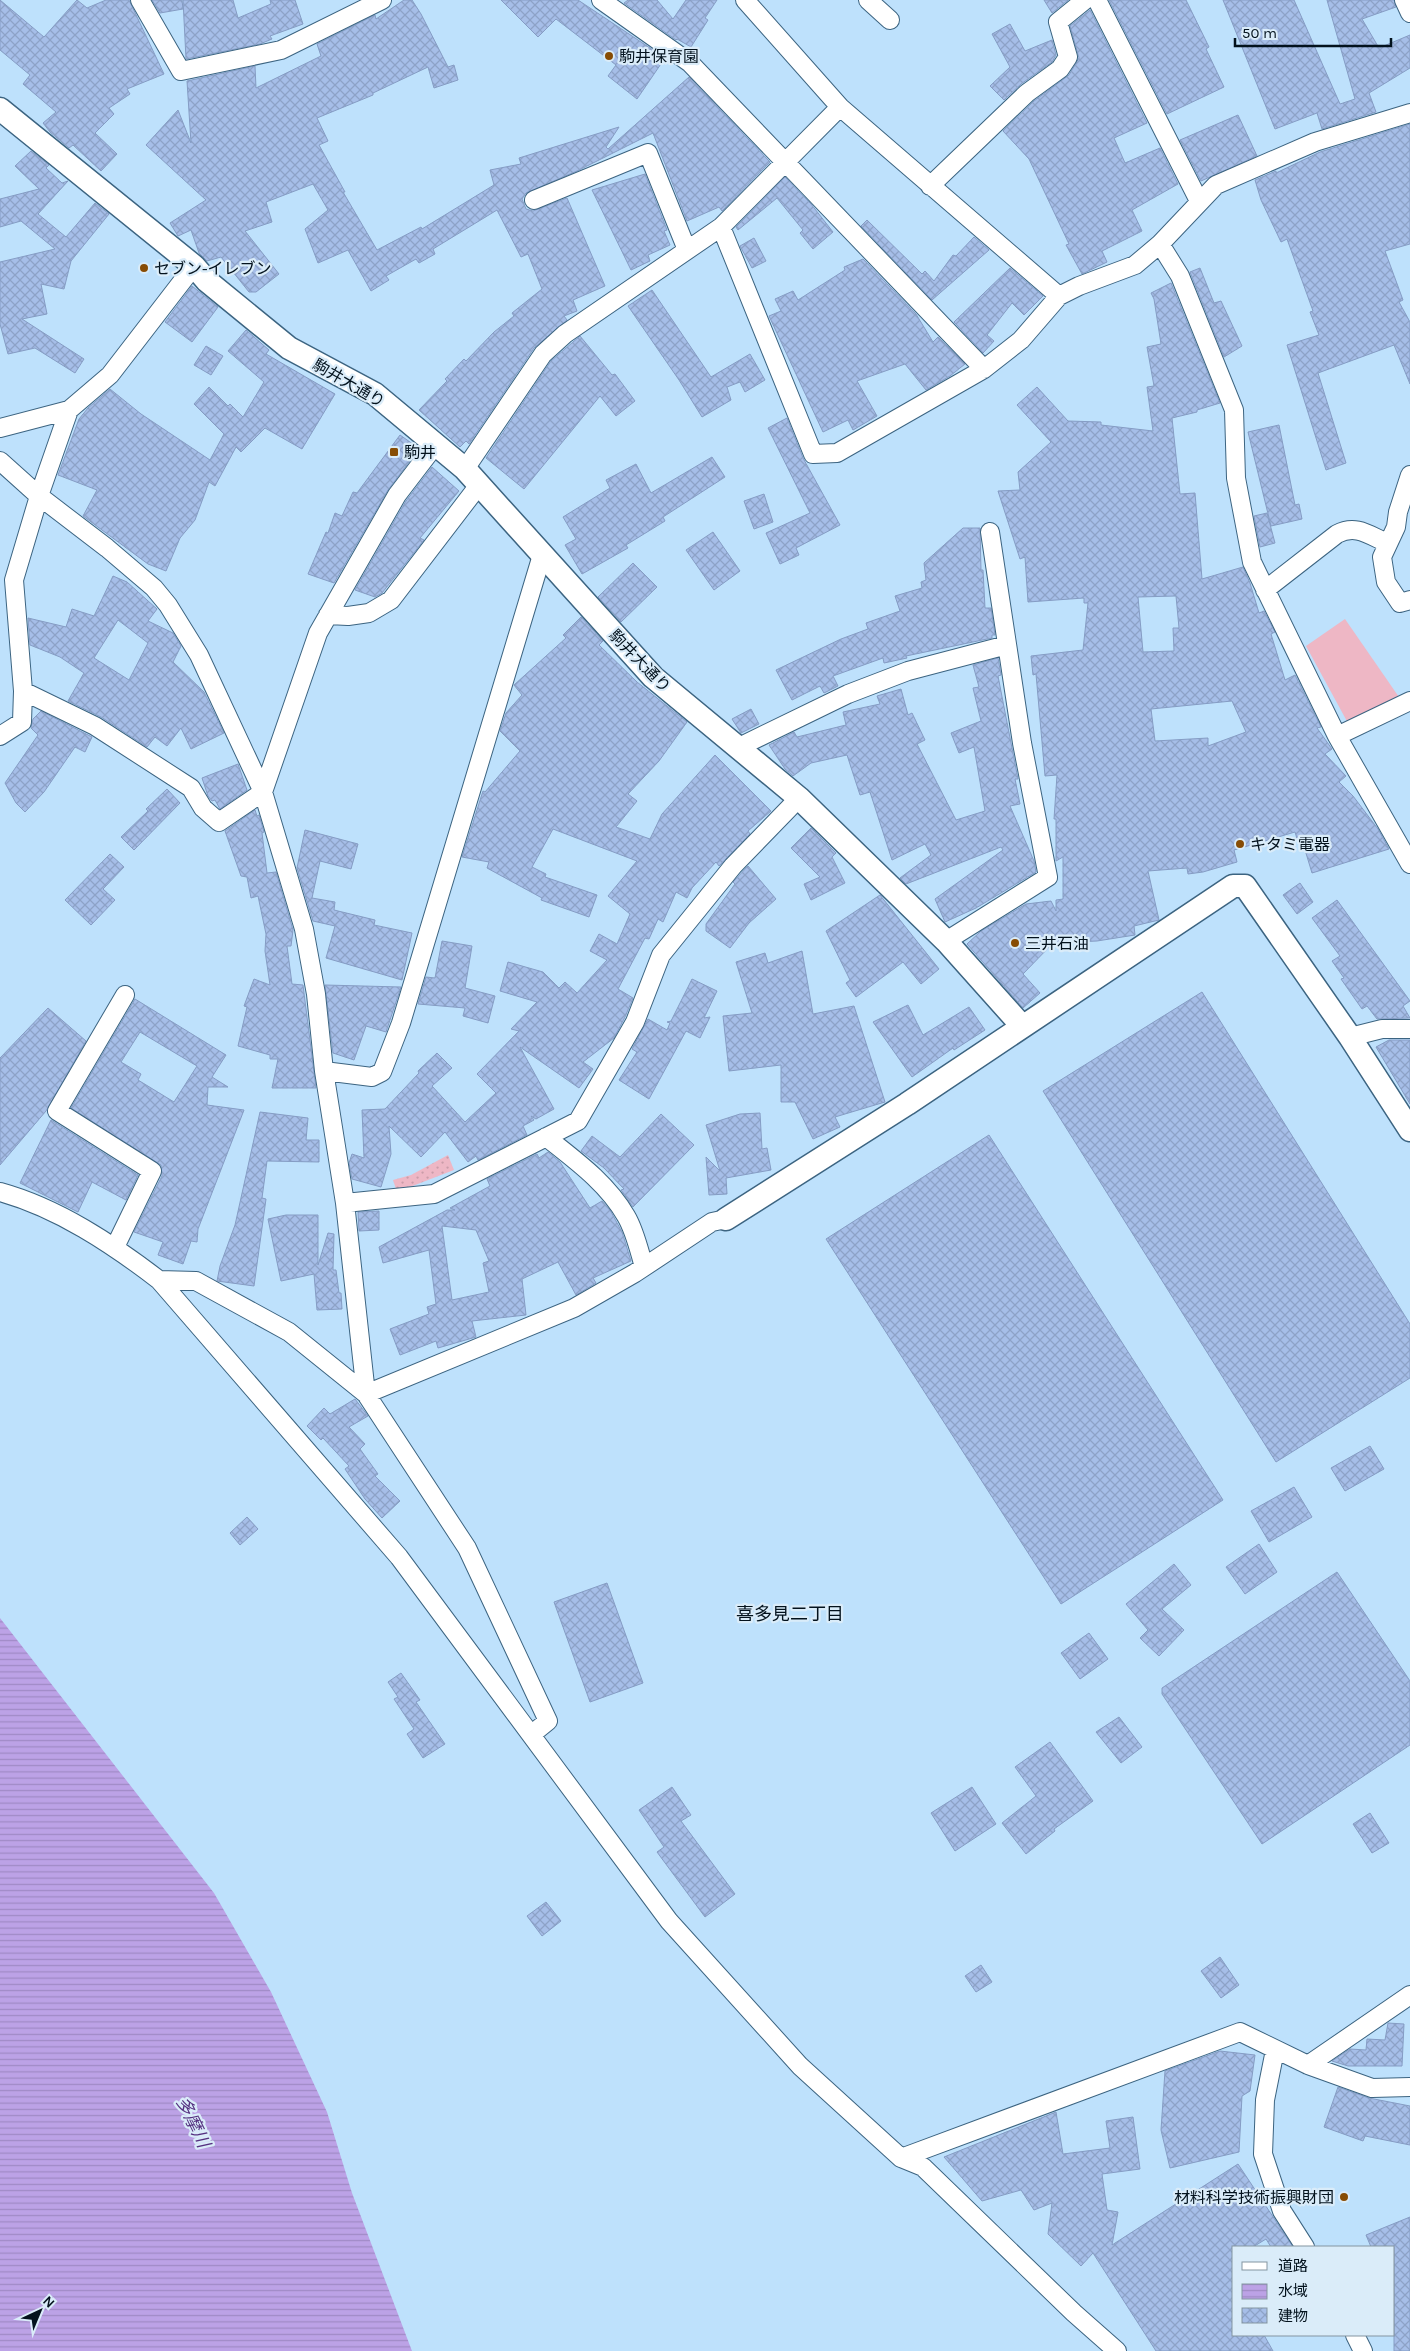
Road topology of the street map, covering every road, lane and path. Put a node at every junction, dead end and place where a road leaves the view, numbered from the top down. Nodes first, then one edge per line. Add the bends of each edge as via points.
1 (140, 0) edge
2 (382, 0) edge
3 (601, 0) edge
4 (745, 0) edge
5 (868, 0) edge
6 (1085, 0) edge
7 (1096, 0) edge
8 (1404, 0) edge
9 (1410, 13) edge
10 (890, 20) dead end
11 (840, 106) junction
12 (0, 109) edge
13 (1410, 113) edge
14 (784, 162) junction
15 (930, 186) junction
16 (534, 200) dead end
17 (1199, 201) junction
18 (721, 227) junction
19 (1160, 244) junction
20 (687, 250) junction
21 (194, 266) junction
22 (1059, 296) junction
23 (984, 368) junction
24 (69, 410) junction
25 (0, 428) edge
26 (436, 444) junction
27 (0, 461) edge
28 (1410, 475) edge
29 (472, 477) junction
30 (39, 496) junction
31 (990, 532) dead end
32 (1387, 543) junction
33 (542, 555) junction
34 (1265, 590) junction
35 (1410, 600) edge
36 (328, 615) junction
37 (1007, 645) junction
38 (24, 691) junction
39 (1410, 702) edge
40 (0, 736) edge
41 (1337, 736) junction
42 (737, 748) junction
43 (263, 792) junction
44 (799, 798) junction
45 (1410, 864) edge
46 (946, 941) junction
47 (125, 995) dead end
48 (1022, 1026) junction
49 (1410, 1029) edge
50 (1350, 1037) junction
51 (324, 1071) junction
52 (1410, 1130) edge
53 (546, 1137) junction
54 (0, 1192) edge
55 (345, 1203) junction
56 (726, 1219) joint
57 (115, 1246) junction
58 (644, 1267) junction
59 (159, 1280) junction
60 (366, 1394) junction
61 (532, 1734) junction
62 (1410, 1995) edge
63 (1275, 2050) junction
64 (1308, 2065) junction
65 (1410, 2087) edge
66 (901, 2158) junction
67 (1304, 2246) edge
68 (1356, 2336) edge
69 (1117, 2351) edge
70 (1363, 2351) edge

1 - 2 street via 181,71 281,50
3 - 14 street via 690,63
4 - 11 street
5 - 10 street
6 - 15 street via 1058,22 1068,57 1060,69 1027,93
7 - 17 street
8 - 9 street
11 - 14 street
11 - 15 street
12 - 21 street, 駒井大通り
13 - 17 street via 1315,142 1216,184
14 - 18 street
14 - 23 street
15 - 22 street
16 - 20 street via 648,153
17 - 19 street
18 - 20 street
18 - 23 street via 814,454 837,453
19 - 22 street via 1135,266
19 - 34 street via 1180,276 1234,410 1233,452 1241,514 1252,562
20 - 29 street via 565,334 543,354
21 - 24 street via 110,375
21 - 26 street, 駒井大通り via 214,287 289,348 375,394
22 - 23 street via 1021,340
24 - 25 street
24 - 30 street
26 - 29 street, 駒井大通り
26 - 36 street via 396,495
27 - 30 street
28 - 32 street via 1396,527
29 - 33 street, 駒井大通り
29 - 36 street via 391,600 368,613
30 - 38 street via 14,580
30 - 43 street via 107,548 154,588 168,605 199,654
31 - 37 street
32 - 34 street via 1347,528
32 - 35 street via 1382,557 1386,582 1400,602
33 - 42 street, 駒井大通り via 653,677
33 - 51 street via 401,1023 382,1072 372,1077
34 - 41 street
36 - 43 street via 318,633
37 - 42 street via 882,681
37 - 46 street via 1048,877
38 - 40 street via 22,722
38 - 43 street via 95,726 191,788 203,808 220,822
39 - 41 street
41 - 45 street
42 - 44 street, 駒井大通り
43 - 51 street via 304,929 316,994
44 - 46 street, 駒井大通り
44 - 53 street via 734,866 661,955 635,1022 578,1121
46 - 48 street, 駒井大通り
47 - 57 street via 57,1111 152,1171
48 - 50 street via 1233,886 1245,886
48 - 56 street via 907,1104
49 - 50 street via 1382,1029
50 - 52 street
51 - 55 street
53 - 55 street via 434,1194
53 - 58 street via 584,1167 613,1196 627,1216
54 - 57 street via 39,1206
55 - 60 street
56 - 58 street via 712,1222
57 - 59 street
58 - 60 street via 574,1308
59 - 60 street via 196,1281 289,1332
59 - 61 street via 399,1557
60 - 61 street via 467,1548 548,1721
61 - 66 street via 668,1921 800,2066
62 - 64 street
63 - 64 street
63 - 66 street via 1240,2032
63 - 67 street via 1265,2100 1263,2154 1282,2211
64 - 65 street via 1372,2088
66 - 69 street via 923,2166
68 - 70 street

